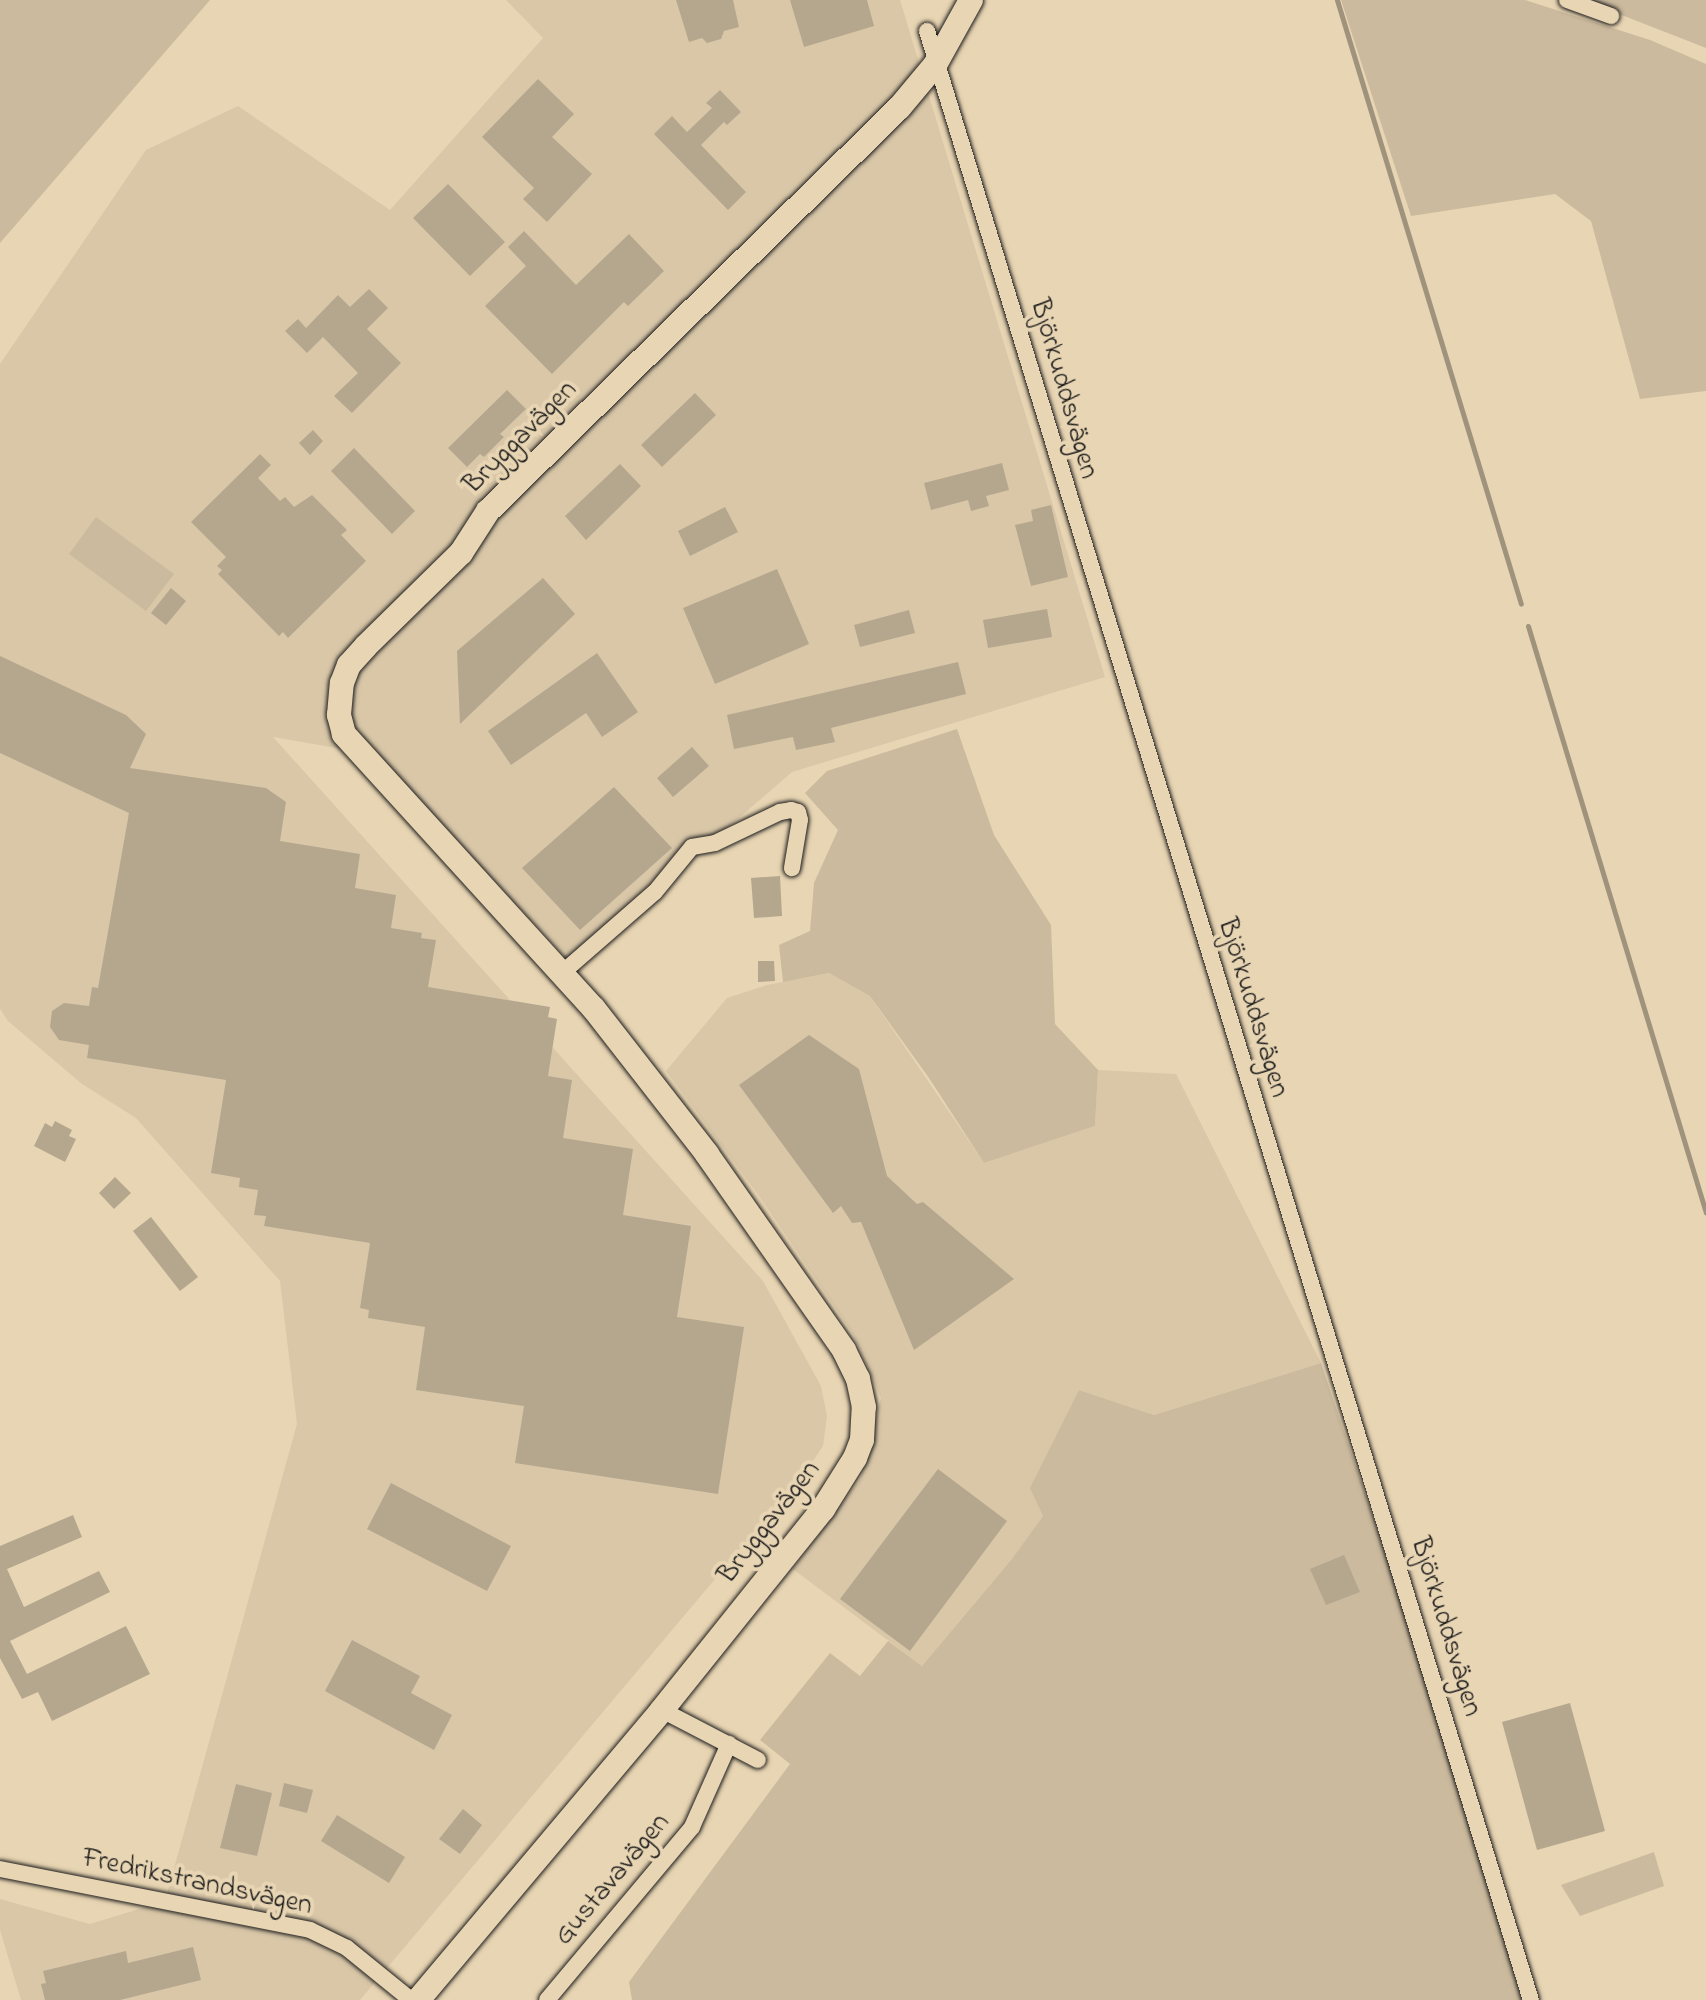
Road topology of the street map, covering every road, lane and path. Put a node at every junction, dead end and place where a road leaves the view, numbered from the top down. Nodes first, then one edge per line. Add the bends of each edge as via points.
1 (971, 0) edge
2 (1567, 0) edge
3 (1611, 16) dead end
4 (927, 31) dead end
5 (935, 65) junction
6 (792, 868) dead end
7 (562, 973) junction
8 (662, 1710) junction
9 (729, 1744) junction
10 (758, 1760) dead end
11 (0, 1869) edge
12 (411, 2000) edge
13 (418, 2000) edge
14 (547, 2000) edge
15 (1531, 2000) edge

1 - 5 main road, Bryggavägen
2 - 3 street
4 - 5 street, Björkuddsvägen
5 - 7 main road, Bryggavägen via 860,149 488,511 461,553 366,646 345,674 339,700 344,734
5 - 15 street, Björkuddsvägen
6 - 7 street via 800,820 791,810 715,843 692,847 655,892
7 - 8 main road, Bryggavägen via 707,1154 801,1284 844,1350 864,1407 862,1440 845,1479
8 - 9 street
8 - 13 main road, Bryggavägen
9 - 10 street
9 - 14 street, Gustavavägen via 692,1827
11 - 12 street, Fredrikstrandsvägen via 310,1930 347,1948

